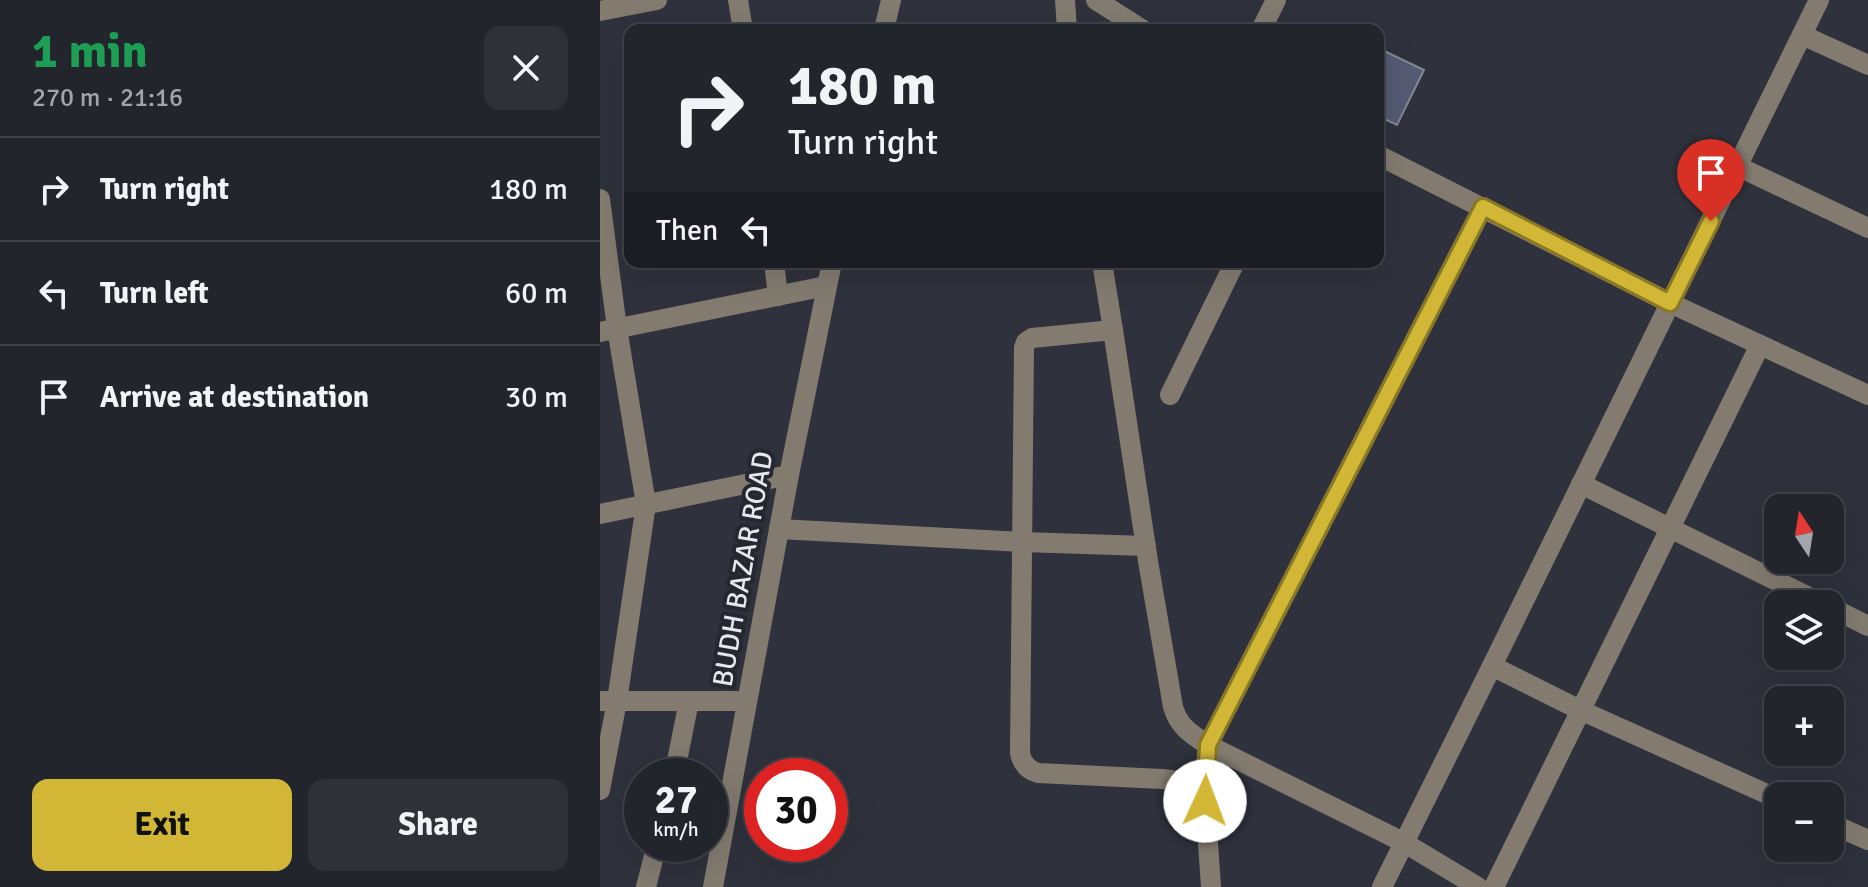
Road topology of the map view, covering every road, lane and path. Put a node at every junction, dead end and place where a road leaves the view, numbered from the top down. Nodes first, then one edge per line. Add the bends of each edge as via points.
1 (657, 0) edge
2 (738, 0) edge
3 (891, 0) edge
4 (1065, 0) edge
5 (1096, 0) edge
6 (1276, 0) edge
7 (1819, 0) edge
8 (600, 11) edge
9 (742, 24) edge
10 (885, 24) edge
11 (1067, 24) edge
12 (1134, 24) edge
13 (1264, 24) edge
14 (1802, 35) junction
15 (1868, 65) edge
16 (1384, 158) edge
17 (1737, 166) junction
18 (600, 199) edge
19 (1483, 207) junction
20 (1868, 228) edge
21 (775, 268) edge
22 (830, 268) edge
23 (1103, 268) edge
24 (1232, 268) edge
25 (826, 286) junction
26 (778, 296) junction
27 (1670, 303) junction
28 (608, 330) edge
29 (1113, 330) junction
30 (1760, 345) junction
31 (1170, 395) dead end
32 (1868, 395) edge
33 (789, 475) junction
34 (1581, 484) junction
35 (646, 504) junction
36 (600, 514) edge
37 (779, 529) junction
38 (1670, 530) junction
39 (1022, 542) junction
40 (1146, 546) junction
41 (1794, 590) edge
42 (1844, 614) edge
43 (1868, 626) edge
44 (1492, 666) junction
45 (609, 701) edge
46 (689, 701) junction
47 (747, 701) junction
48 (1580, 710) junction
49 (1208, 745) junction
50 (678, 758) edge
51 (1204, 784) junction
52 (600, 790) edge
53 (1764, 793) edge
54 (1844, 829) edge
55 (1868, 840) edge
56 (1403, 842) junction
57 (652, 862) edge
58 (646, 887) edge
59 (713, 887) edge
60 (1211, 887) edge
61 (1382, 887) edge
62 (1478, 887) edge
63 (1494, 887) edge

1 - 8 street
2 - 9 street
3 - 10 street
4 - 11 street
5 - 12 street
6 - 13 street
7 - 14 street
14 - 15 street
14 - 17 street
16 - 19 street
17 - 20 street
17 - 27 street
18 - 28 street
19 - 27 street
19 - 49 street
21 - 26 street
22 - 25 street, BUDH BAZAR ROAD
23 - 29 street
24 - 31 street
25 - 26 street
25 - 33 street, BUDH BAZAR ROAD
26 - 28 street
27 - 30 street
27 - 34 street
28 - 35 street
29 - 39 street via 1026,342
29 - 40 street
30 - 32 street
30 - 38 street
33 - 35 street
33 - 37 street, BUDH BAZAR ROAD
34 - 38 street
34 - 44 street
35 - 36 street
35 - 45 street
37 - 39 street
37 - 47 street, BUDH BAZAR ROAD
38 - 41 street
38 - 48 street
39 - 40 street
39 - 51 street via 1020,753 1026,766 1038,773
40 - 49 street via 1173,707 1185,730
42 - 43 street
44 - 48 street
44 - 56 street
45 - 46 street
45 - 52 street
46 - 47 street
46 - 50 street
47 - 59 street, BUDH BAZAR ROAD
48 - 53 street
48 - 63 street
49 - 51 street
49 - 56 street
51 - 60 street
54 - 55 street
56 - 61 street
56 - 62 street
57 - 58 street

